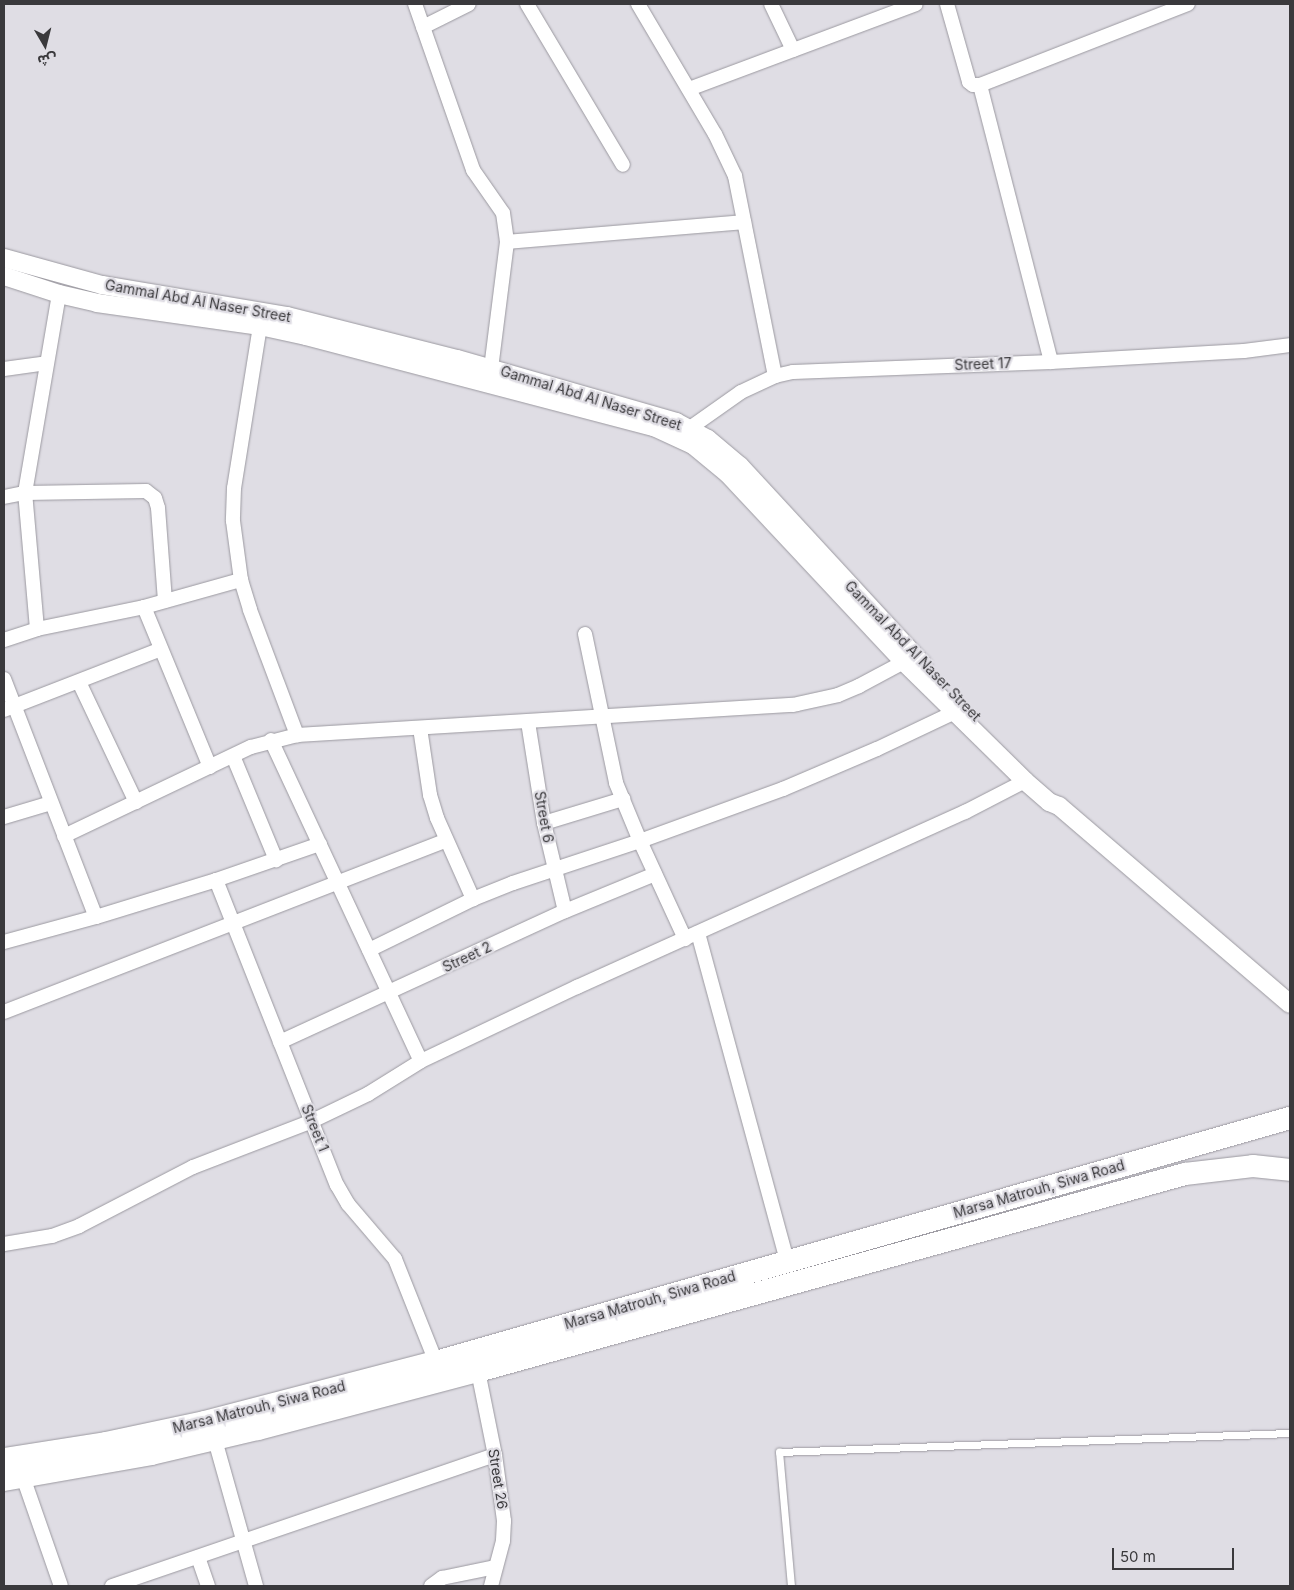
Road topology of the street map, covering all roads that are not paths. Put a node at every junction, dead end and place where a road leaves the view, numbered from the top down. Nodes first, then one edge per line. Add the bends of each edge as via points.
1 (415, 4) edge
2 (469, 4) edge
3 (527, 4) edge
4 (638, 4) edge
5 (771, 4) edge
6 (916, 4) edge
7 (947, 4) edge
8 (1188, 4) edge
9 (423, 26) junction
10 (793, 50) junction
11 (980, 86) junction
12 (690, 89) junction
13 (623, 164) dead end
14 (744, 222) junction
15 (507, 242) junction
16 (4, 258) edge
17 (4, 276) edge
18 (58, 294) junction
19 (260, 326) junction
20 (1290, 345) edge
21 (1051, 362) junction
22 (47, 363) junction
23 (456, 366) junction
24 (491, 368) junction
25 (4, 369) edge
26 (775, 376) junction
27 (690, 428) junction
28 (25, 493) junction
29 (4, 497) edge
30 (241, 580) junction
31 (165, 601) junction
32 (144, 607) junction
33 (37, 629) junction
34 (585, 634) dead end
35 (4, 640) edge
36 (161, 649) junction
37 (904, 662) junction
38 (4, 679) edge
39 (79, 682) junction
40 (9, 708) edge
41 (955, 712) junction
42 (603, 718) junction
43 (528, 722) junction
44 (420, 728) junction
45 (297, 735) junction
46 (271, 740) junction
47 (233, 756) junction
48 (210, 767) junction
49 (1025, 781) junction
50 (623, 799) junction
51 (136, 802) junction
52 (52, 803) junction
53 (1059, 806) junction
54 (4, 817) edge
55 (544, 823) junction
56 (64, 836) junction
57 (446, 841) junction
58 (640, 841) junction
59 (320, 844) junction
60 (276, 860) junction
61 (554, 869) junction
62 (655, 874) junction
63 (216, 880) junction
64 (338, 884) junction
65 (473, 899) junction
66 (565, 912) junction
67 (96, 917) junction
68 (233, 923) junction
69 (698, 933) junction
70 (685, 939) junction
71 (4, 942) edge
72 (369, 950) junction
73 (389, 993) junction
74 (1289, 1004) edge
75 (4, 1012) edge
76 (280, 1042) junction
77 (421, 1061) junction
78 (1290, 1118) edge
79 (312, 1121) junction
80 (1290, 1170) edge
81 (4, 1244) edge
82 (787, 1261) junction
83 (436, 1362) junction
84 (478, 1371) junction
85 (1290, 1433) edge
86 (215, 1440) junction
87 (495, 1455) junction
88 (9, 1471) edge
89 (244, 1541) junction
90 (198, 1556) junction
91 (496, 1567) junction
92 (128, 1584) edge
93 (61, 1586) edge
94 (112, 1586) edge
95 (208, 1586) edge
96 (256, 1586) edge
97 (431, 1586) edge
98 (491, 1586) edge
99 (791, 1586) edge

1 - 9 street
2 - 9 street
3 - 13 street
4 - 12 street
5 - 10 street
6 - 10 street
7 - 11 street via 969,82
8 - 11 street
9 - 15 street via 473,170 503,213
10 - 12 street
11 - 21 street
12 - 14 street via 728,157
14 - 15 street
14 - 26 street
15 - 24 street
16 - 23 street, Gammal Abd Al Naser Street via 82,281 271,312
17 - 18 street, Gammal Abd Al Naser Street
18 - 19 street, Gammal Abd Al Naser Street via 97,303
18 - 22 street
19 - 23 street, Gammal Abd Al Naser Street
19 - 30 street via 234,488 233,521
20 - 21 street, Street 17
21 - 26 street, Street 17 via 811,370
22 - 25 street
22 - 28 street
23 - 24 street, Gammal Abd Al Naser Street
23 - 37 street, Gammal Abd Al Naser Street via 654,427 693,446 727,473
24 - 27 street, Gammal Abd Al Naser Street via 662,416
26 - 27 street, Street 17 via 741,392
27 - 53 street, Gammal Abd Al Naser Street via 725,451 740,466 912,654 1055,795
28 - 29 street
28 - 31 street via 132,490 150,494 158,508
28 - 33 street
30 - 31 street
30 - 45 street
31 - 32 street
32 - 33 street
32 - 36 street
33 - 35 street
34 - 42 street
36 - 39 street
36 - 48 street
37 - 41 street, Gammal Abd Al Naser Street
37 - 42 street via 859,686 816,701
38 - 40 street
39 - 40 street
39 - 51 street
40 - 52 street
41 - 49 street, Gammal Abd Al Naser Street
41 - 58 street via 815,776
42 - 43 street
42 - 50 street via 616,782
43 - 44 street
43 - 55 street, Street 6
44 - 45 street
44 - 57 street via 430,794
45 - 46 street
46 - 47 street
46 - 59 street
47 - 48 street
47 - 60 street
48 - 51 street
49 - 53 street, Gammal Abd Al Naser Street via 1049,802
49 - 69 street via 965,812
50 - 55 street
50 - 58 street
51 - 56 street
52 - 54 street
52 - 56 street
53 - 74 street, Gammal Abd Al Naser Street
55 - 61 street, Street 6
56 - 67 street
57 - 64 street
57 - 65 street
58 - 61 street
58 - 62 street
59 - 60 street
59 - 64 street
60 - 63 street
61 - 65 street
61 - 66 street, Street 6
62 - 66 street, Street 2
62 - 70 street
63 - 67 street
63 - 68 street, Street 1
64 - 68 street
64 - 72 street
65 - 72 street
66 - 73 street, Street 2
67 - 71 street
68 - 75 street
68 - 76 street, Street 1
69 - 70 street
69 - 82 street
70 - 77 street
72 - 73 street
73 - 76 street, Street 2
73 - 77 street
76 - 79 street, Street 1
77 - 79 street via 368,1094
78 - 82 main road, Marsa Matrouh, Siwa Road
79 - 81 street via 193,1167 79,1226 52,1236
79 - 83 street, Street 1 via 337,1185 348,1204 395,1259
80 - 84 main road, Marsa Matrouh, Siwa Road via 1253,1166 1185,1174
82 - 83 main road, Marsa Matrouh, Siwa Road
83 - 88 main road, Marsa Matrouh, Siwa Road via 197,1424 106,1443
84 - 86 main road, Marsa Matrouh, Siwa Road
84 - 87 street, Street 26
85 - 99 lane via 779,1452
86 - 88 main road, Marsa Matrouh, Siwa Road via 152,1454
86 - 89 street
87 - 89 street
87 - 91 street, Street 26 via 504,1521
88 - 93 street
89 - 90 street
89 - 96 street
90 - 92 street
90 - 95 street
91 - 97 street via 442,1578
91 - 98 street, Street 26
92 - 94 street

